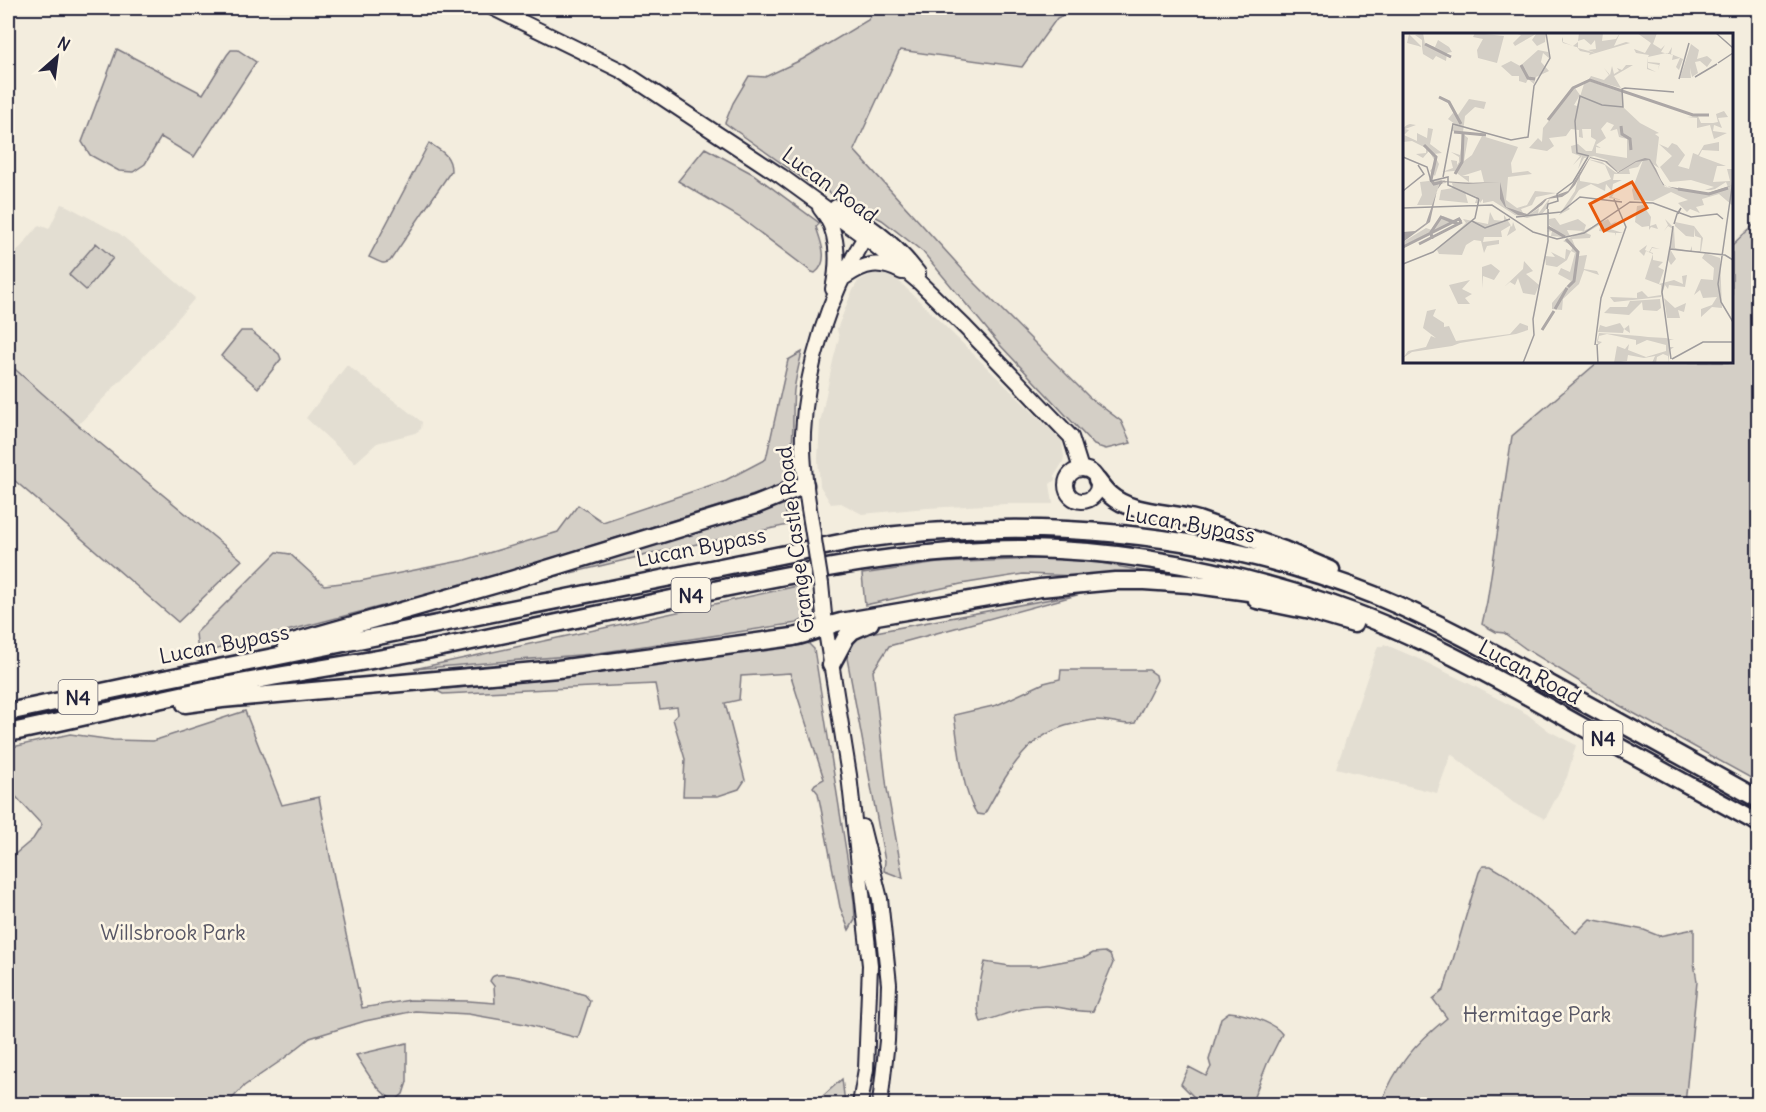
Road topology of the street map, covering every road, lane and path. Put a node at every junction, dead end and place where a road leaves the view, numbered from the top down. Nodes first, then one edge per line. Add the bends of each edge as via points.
1 (493, 8) edge
2 (808, 195) junction
3 (865, 237) junction
4 (843, 278) junction
5 (919, 282) junction
6 (932, 295) junction
7 (824, 326) junction
8 (1081, 469) junction
9 (1097, 480) junction
10 (805, 485) junction
11 (1101, 582) junction
12 (1304, 595) junction
13 (1403, 608) junction
14 (890, 613) junction
15 (825, 626) junction
16 (831, 665) junction
17 (149, 682) junction
18 (8, 712) edge
19 (83, 718) junction
20 (8, 733) edge
21 (849, 775) junction
22 (1758, 799) edge
23 (1758, 823) edge
24 (1758, 834) edge
25 (860, 1104) edge
26 (880, 1104) edge

1 - 2 main road, Lucan Road via 622,71
2 - 3 main road, Lucan Road
2 - 6 main road via 876,231 908,260
2 - 7 main road via 825,213 836,245 835,279
3 - 4 main road, Grange Castle Road
3 - 5 main road, Lucan Road
4 - 5 main road via 858,268 877,264 894,268
4 - 7 main road, Grange Castle Road
5 - 6 main road, Lucan Road
6 - 8 main road, Lucan Road via 1071,437
7 - 10 main road, Grange Castle Road via 807,390 803,434
8 - 9 main road via 1091,472
8 - 9 main road via 1067,479 1066,489 1072,497 1081,501 1091,498 1097,490
9 - 13 highway, N4 via 1122,503 1183,516 1284,550 1345,576
10 - 15 main road, Grange Castle Road, bridge
10 - 17 highway via 756,505 511,580
11 - 12 highway via 1151,581 1280,597
11 - 14 highway
11 - 24 highway via 1249,598 1310,611 1370,630 1466,673
12 - 19 highway, Lucan Bypass / N4 via 1251,580 1139,558 1028,549 946,553 793,574 454,644 212,688
12 - 23 highway, Lucan Road / N4 via 1392,628 1499,680
13 - 17 highway, Lucan Bypass / N4 via 1311,573 1181,542 1081,530 968,529 818,546
13 - 22 highway, Lucan Road / N4 via 1497,655
14 - 15 highway
14 - 16 highway via 852,631
15 - 16 main road, Grange Castle Road
15 - 19 highway via 793,637 558,669 222,699
16 - 21 main road, Grange Castle Road
17 - 18 highway, Lucan Bypass / N4
19 - 20 highway, Lucan Bypass / N4
21 - 25 main road, Grange Castle Road via 870,965 866,1069
21 - 26 main road, Grange Castle Road via 880,899 889,984

